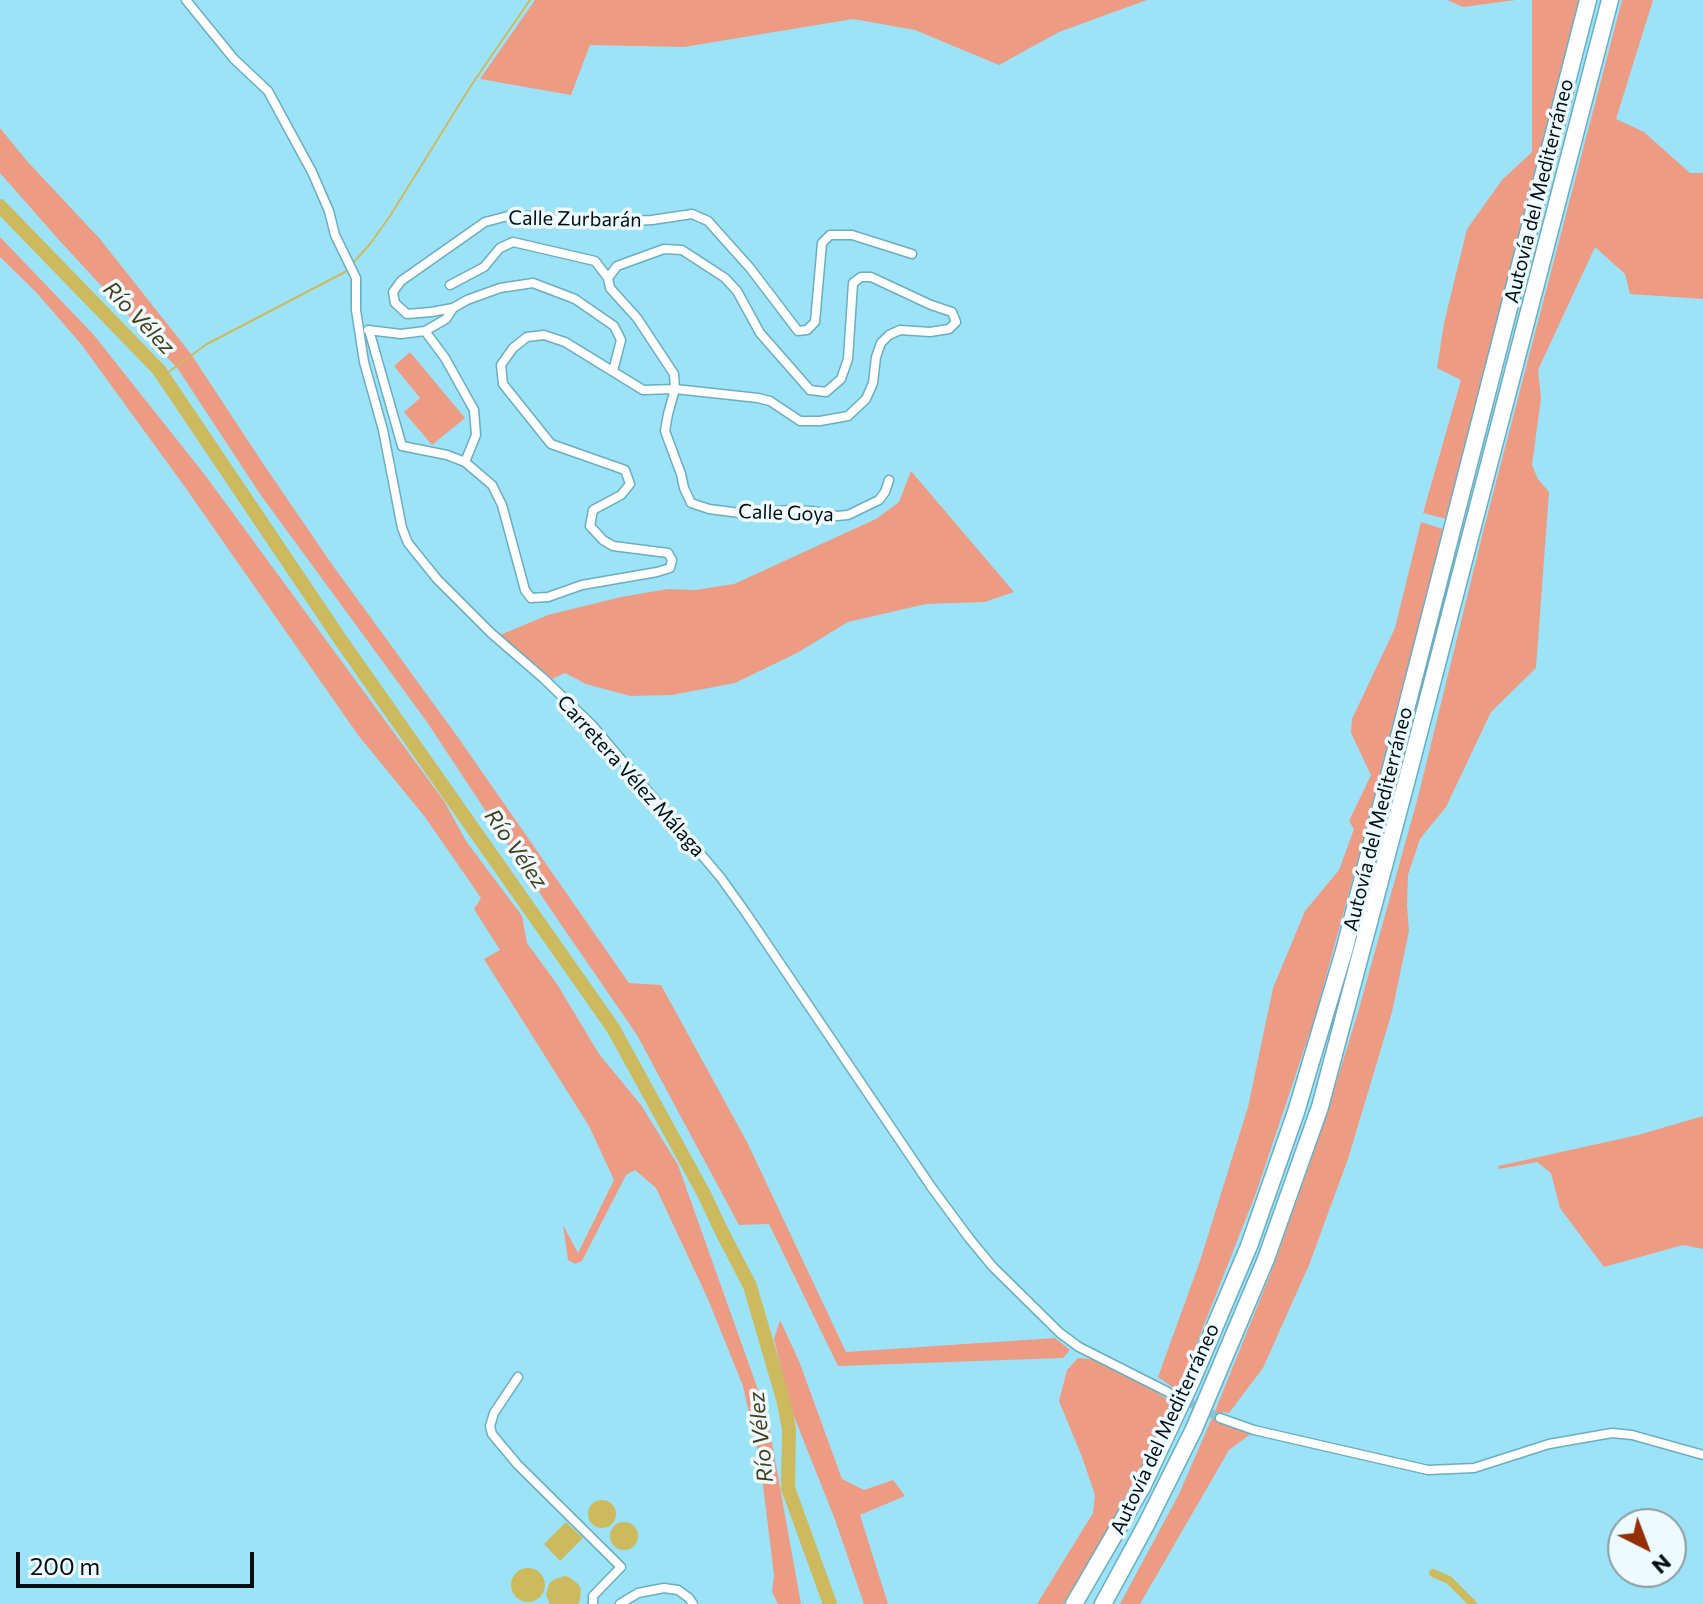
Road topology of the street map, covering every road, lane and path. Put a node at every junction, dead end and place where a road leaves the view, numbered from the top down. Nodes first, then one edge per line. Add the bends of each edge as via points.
1 (186, 0) edge
2 (1588, 0) edge
3 (1610, 0) edge
4 (912, 254) dead end
5 (608, 278) junction
6 (450, 285) dead end
7 (453, 308) junction
8 (358, 329) junction
9 (369, 330) junction
10 (425, 331) junction
11 (613, 371) junction
12 (675, 389) junction
13 (465, 462) junction
14 (889, 480) dead end
15 (518, 1377) dead end
16 (1168, 1392) tunnel mouth
17 (1220, 1418) tunnel mouth
18 (1703, 1455) edge
19 (593, 1604) edge
20 (620, 1604) edge
21 (693, 1604) edge
22 (1074, 1604) edge
23 (1103, 1604) edge

1 - 8 street, Carretera Vélez Málaga via 268,91 312,172 356,278
2 - 22 highway, Autovía del Mediterráneo via 1344,951 1296,1112 1249,1246 1193,1378 1142,1487
3 - 23 highway, Autovía del Mediterráneo via 1320,1107 1266,1259 1194,1429
4 - 7 street, Calle Zurbarán via 852,235 830,235 822,243 815,322 798,331 708,221 692,214 579,223 508,216 485,222 393,292 395,303 407,314
5 - 6 street via 595,261 513,242 484,267
5 - 12 street via 610,288 674,374
5 - 12 street via 617,266 664,249 682,250 731,284 760,333 810,390 826,392 841,379 848,359 853,283 861,277 952,312 956,322 949,329 889,335 881,343 866,399 848,416 800,421 770,401
7 - 10 street, Calle Zurbarán via 446,319
7 - 11 street, Calle Zurbarán via 500,288 533,283 557,291 614,326 621,340
8 - 9 street
8 - 16 street, Carretera Vélez Málaga via 402,528 419,558 502,644 593,726 721,878 932,1188 992,1266 1079,1347
9 - 10 street
9 - 13 street via 402,446
10 - 13 street via 474,410 476,435
11 - 12 street via 643,390
11 - 13 street via 544,335 527,337 501,365 503,384 551,444 625,470 630,484 593,510 590,526 613,546 668,553 670,568 531,598 502,505 492,485
12 - 14 street, Calle Goya via 665,431 691,503 740,513 801,510 848,515 879,500
15 - 19 street via 494,1413 492,1434 621,1567 593,1596
17 - 18 street via 1428,1470 1474,1468 1549,1444 1612,1433
20 - 21 street via 638,1593 664,1588 678,1590

